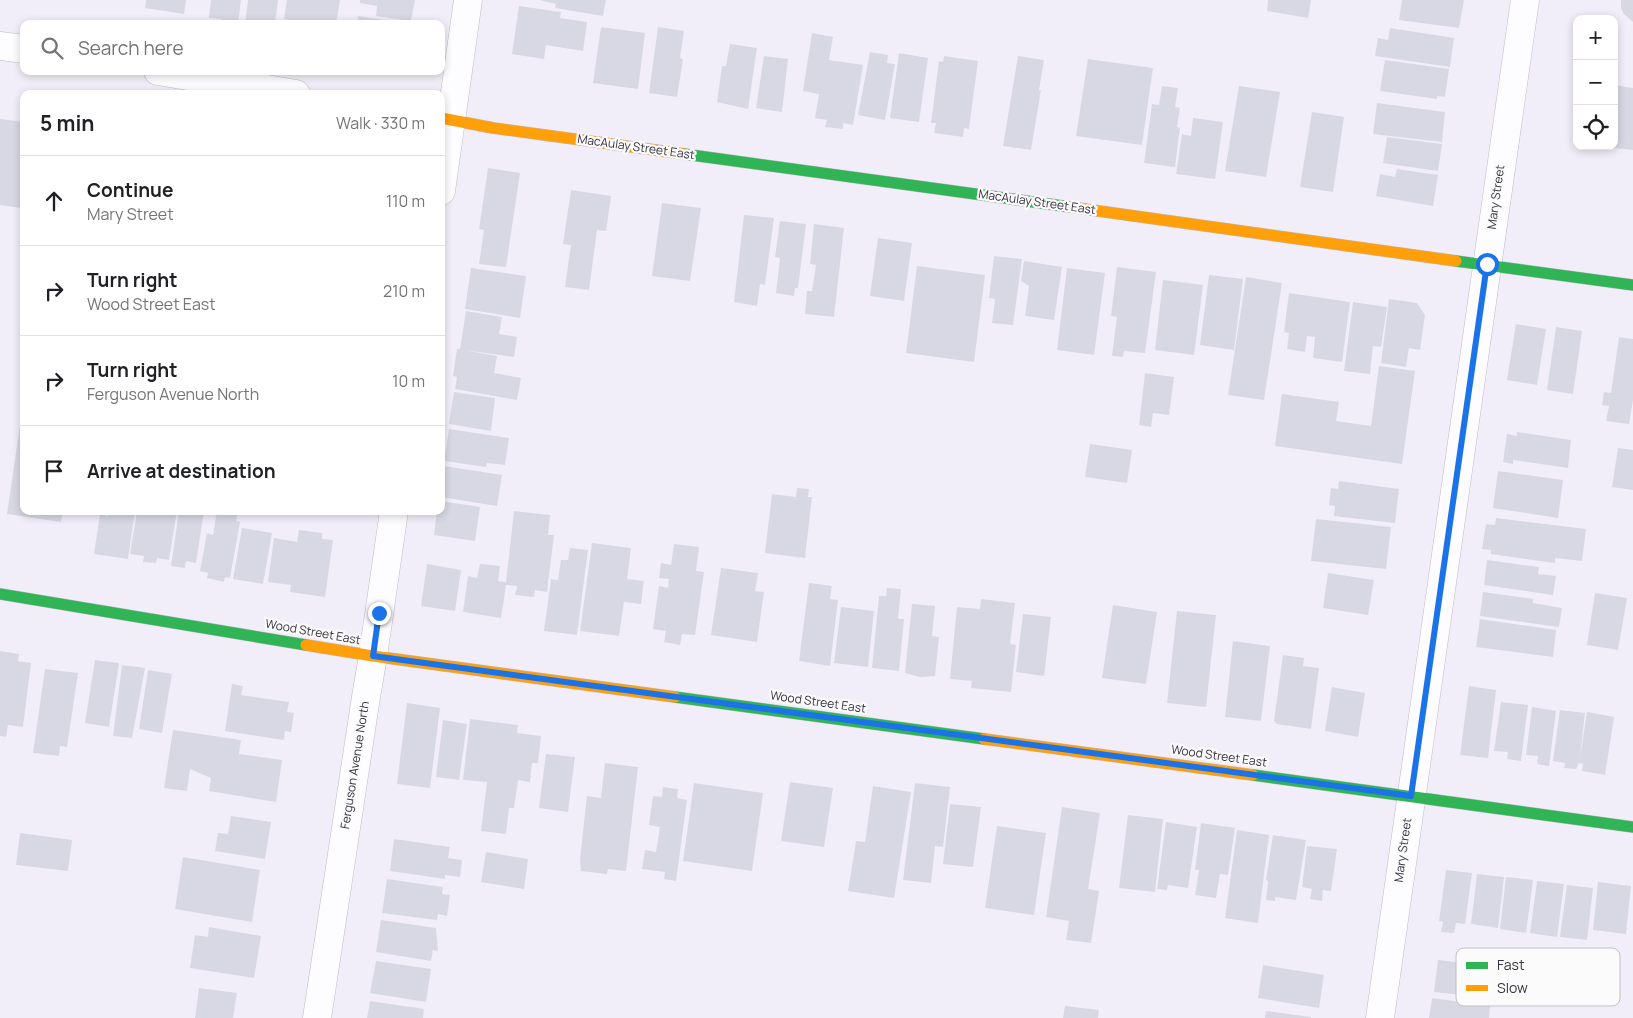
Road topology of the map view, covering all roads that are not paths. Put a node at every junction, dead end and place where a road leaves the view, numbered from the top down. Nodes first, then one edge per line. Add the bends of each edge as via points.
1 (468, 0) edge
2 (1524, 0) edge
3 (0, 46) edge
4 (20, 48) edge
5 (182, 75) edge
6 (272, 90) edge
7 (446, 119) edge
8 (445, 133) edge
9 (1487, 264) junction
10 (1633, 285) edge
11 (393, 515) edge
12 (0, 594) edge
13 (373, 656) junction
14 (1411, 796) junction
15 (1633, 827) edge
16 (317, 1018) edge
17 (1380, 1018) edge

1 - 7 street
2 - 9 street, Mary Street
3 - 4 street
5 - 6 street
7 - 8 street
7 - 9 street, MacAulay Street East
9 - 10 street, MacAulay Street East
9 - 14 street, Mary Street
11 - 13 street, Ferguson Avenue North
12 - 13 street, Wood Street East
13 - 14 street, Wood Street East
13 - 16 street, Ferguson Avenue North
14 - 15 street, Wood Street East
14 - 17 street, Mary Street

